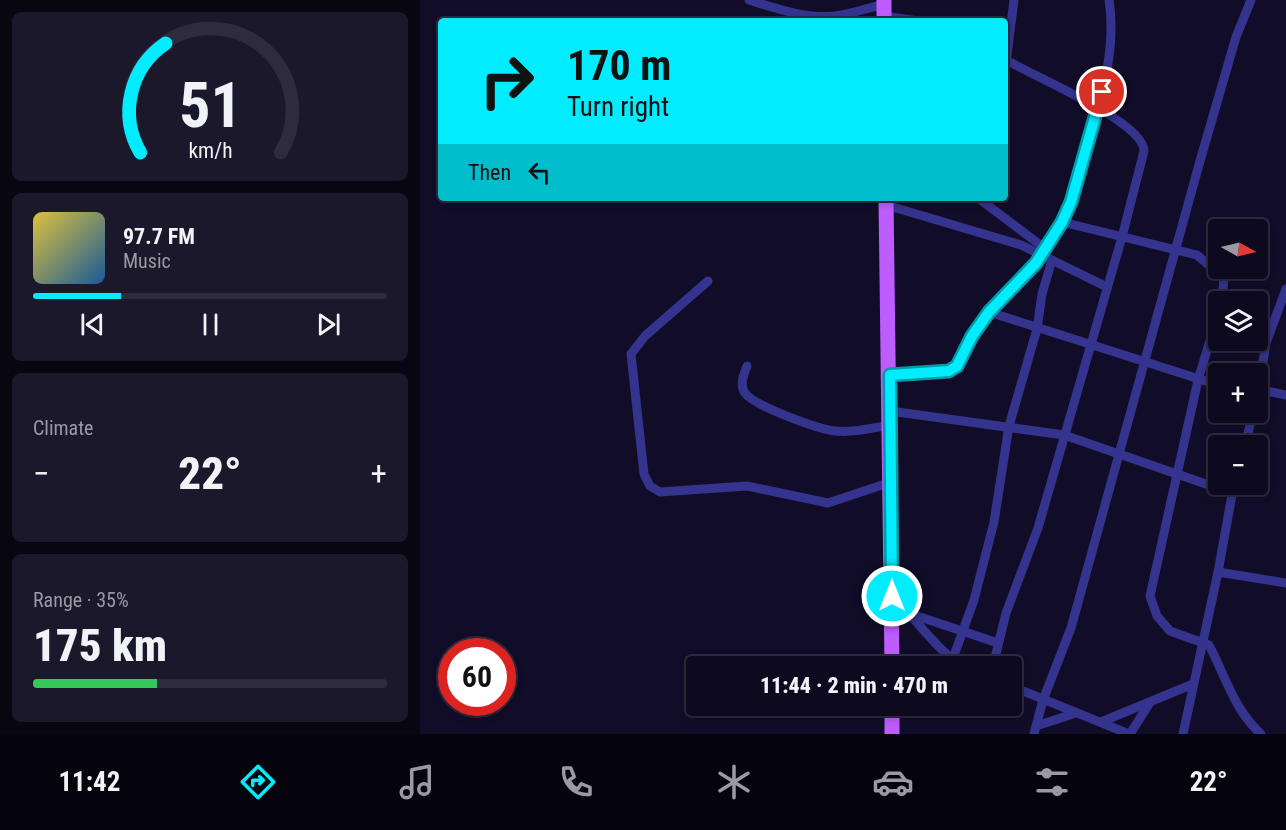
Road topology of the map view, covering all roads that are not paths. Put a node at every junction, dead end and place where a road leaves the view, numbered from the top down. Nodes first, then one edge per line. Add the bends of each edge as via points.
1 (749, 0) edge
2 (1014, 0) edge
3 (1109, 0) edge
4 (1251, 0) edge
5 (884, 10) edge
6 (909, 18) edge
7 (1008, 45) edge
8 (1008, 61) edge
9 (1099, 107) junction
10 (982, 201) edge
11 (886, 202) edge
12 (1062, 222) junction
13 (1122, 237) junction
14 (1176, 249) junction
15 (1045, 252) junction
16 (1052, 260) junction
17 (708, 281) dead end
18 (1107, 287) junction
19 (1286, 289) edge
20 (1223, 291) edge
21 (989, 312) junction
22 (1037, 329) junction
23 (1090, 345) junction
24 (1208, 348) edge
25 (1143, 361) junction
26 (1263, 363) edge
27 (747, 366) dead end
28 (890, 375) junction
29 (1198, 381) junction
30 (1208, 383) edge
31 (1268, 393) edge
32 (1286, 395) edge
33 (890, 418) junction
34 (1009, 426) junction
35 (1064, 435) junction
36 (1118, 453) junction
37 (1176, 473) junction
38 (1208, 482) edge
39 (891, 483) junction
40 (1232, 495) edge
41 (1218, 572) junction
42 (1286, 583) edge
43 (892, 596) junction
44 (912, 615) junction
45 (963, 632) junction
46 (1203, 640) junction
47 (998, 642) junction
48 (892, 656) edge
49 (948, 656) edge
50 (954, 656) edge
51 (995, 656) edge
52 (1193, 684) junction
53 (1022, 691) edge
54 (1043, 700) junction
55 (1149, 704) junction
56 (1076, 713) junction
57 (892, 716) edge
58 (1101, 722) junction
59 (1035, 730) edge
60 (892, 734) edge
61 (1130, 734) edge
62 (1183, 734) edge
63 (1261, 734) edge

1 - 5 street via 788,12 822,15
2 - 7 street
3 - 9 street via 1111,40
4 - 14 street via 1236,37
5 - 6 street
8 - 9 street
9 - 12 street
9 - 13 street via 1139,135 1144,143
10 - 15 street
11 - 15 street
11 - 28 main road
12 - 13 street
12 - 15 street
13 - 14 street
13 - 18 street
14 - 20 street via 1197,255 1224,278
14 - 25 street
15 - 16 street
15 - 21 street
16 - 18 street
16 - 22 street
17 - 39 street via 645,336 631,354 644,474 650,486 660,492 747,486 828,503
18 - 23 street
19 - 26 street
21 - 22 street
21 - 28 street via 957,366 949,371
22 - 23 street
22 - 34 street
23 - 25 street
23 - 35 street
24 - 29 street
25 - 29 street
25 - 36 street
27 - 33 street via 742,383 744,393 802,423 834,431 855,431
28 - 33 main road
29 - 30 street
29 - 37 street
31 - 32 street
33 - 34 street
33 - 39 main road
34 - 35 street
34 - 45 street via 994,522
35 - 36 street
35 - 47 street via 1038,528
36 - 37 street
36 - 54 street via 1071,628
37 - 38 street
37 - 46 street via 1150,596 1157,616 1170,632
39 - 43 main road
40 - 41 street
41 - 42 street
41 - 46 street
43 - 44 street
43 - 48 main road
44 - 45 street
44 - 49 street
45 - 47 street
45 - 50 street
46 - 52 street
46 - 63 street via 1220,664 1223,679 1246,720
47 - 51 street
52 - 55 street
52 - 62 street
53 - 54 street
54 - 56 street
54 - 59 street
55 - 58 street
55 - 61 street
56 - 58 street
56 - 59 street
57 - 60 main road
58 - 61 street

